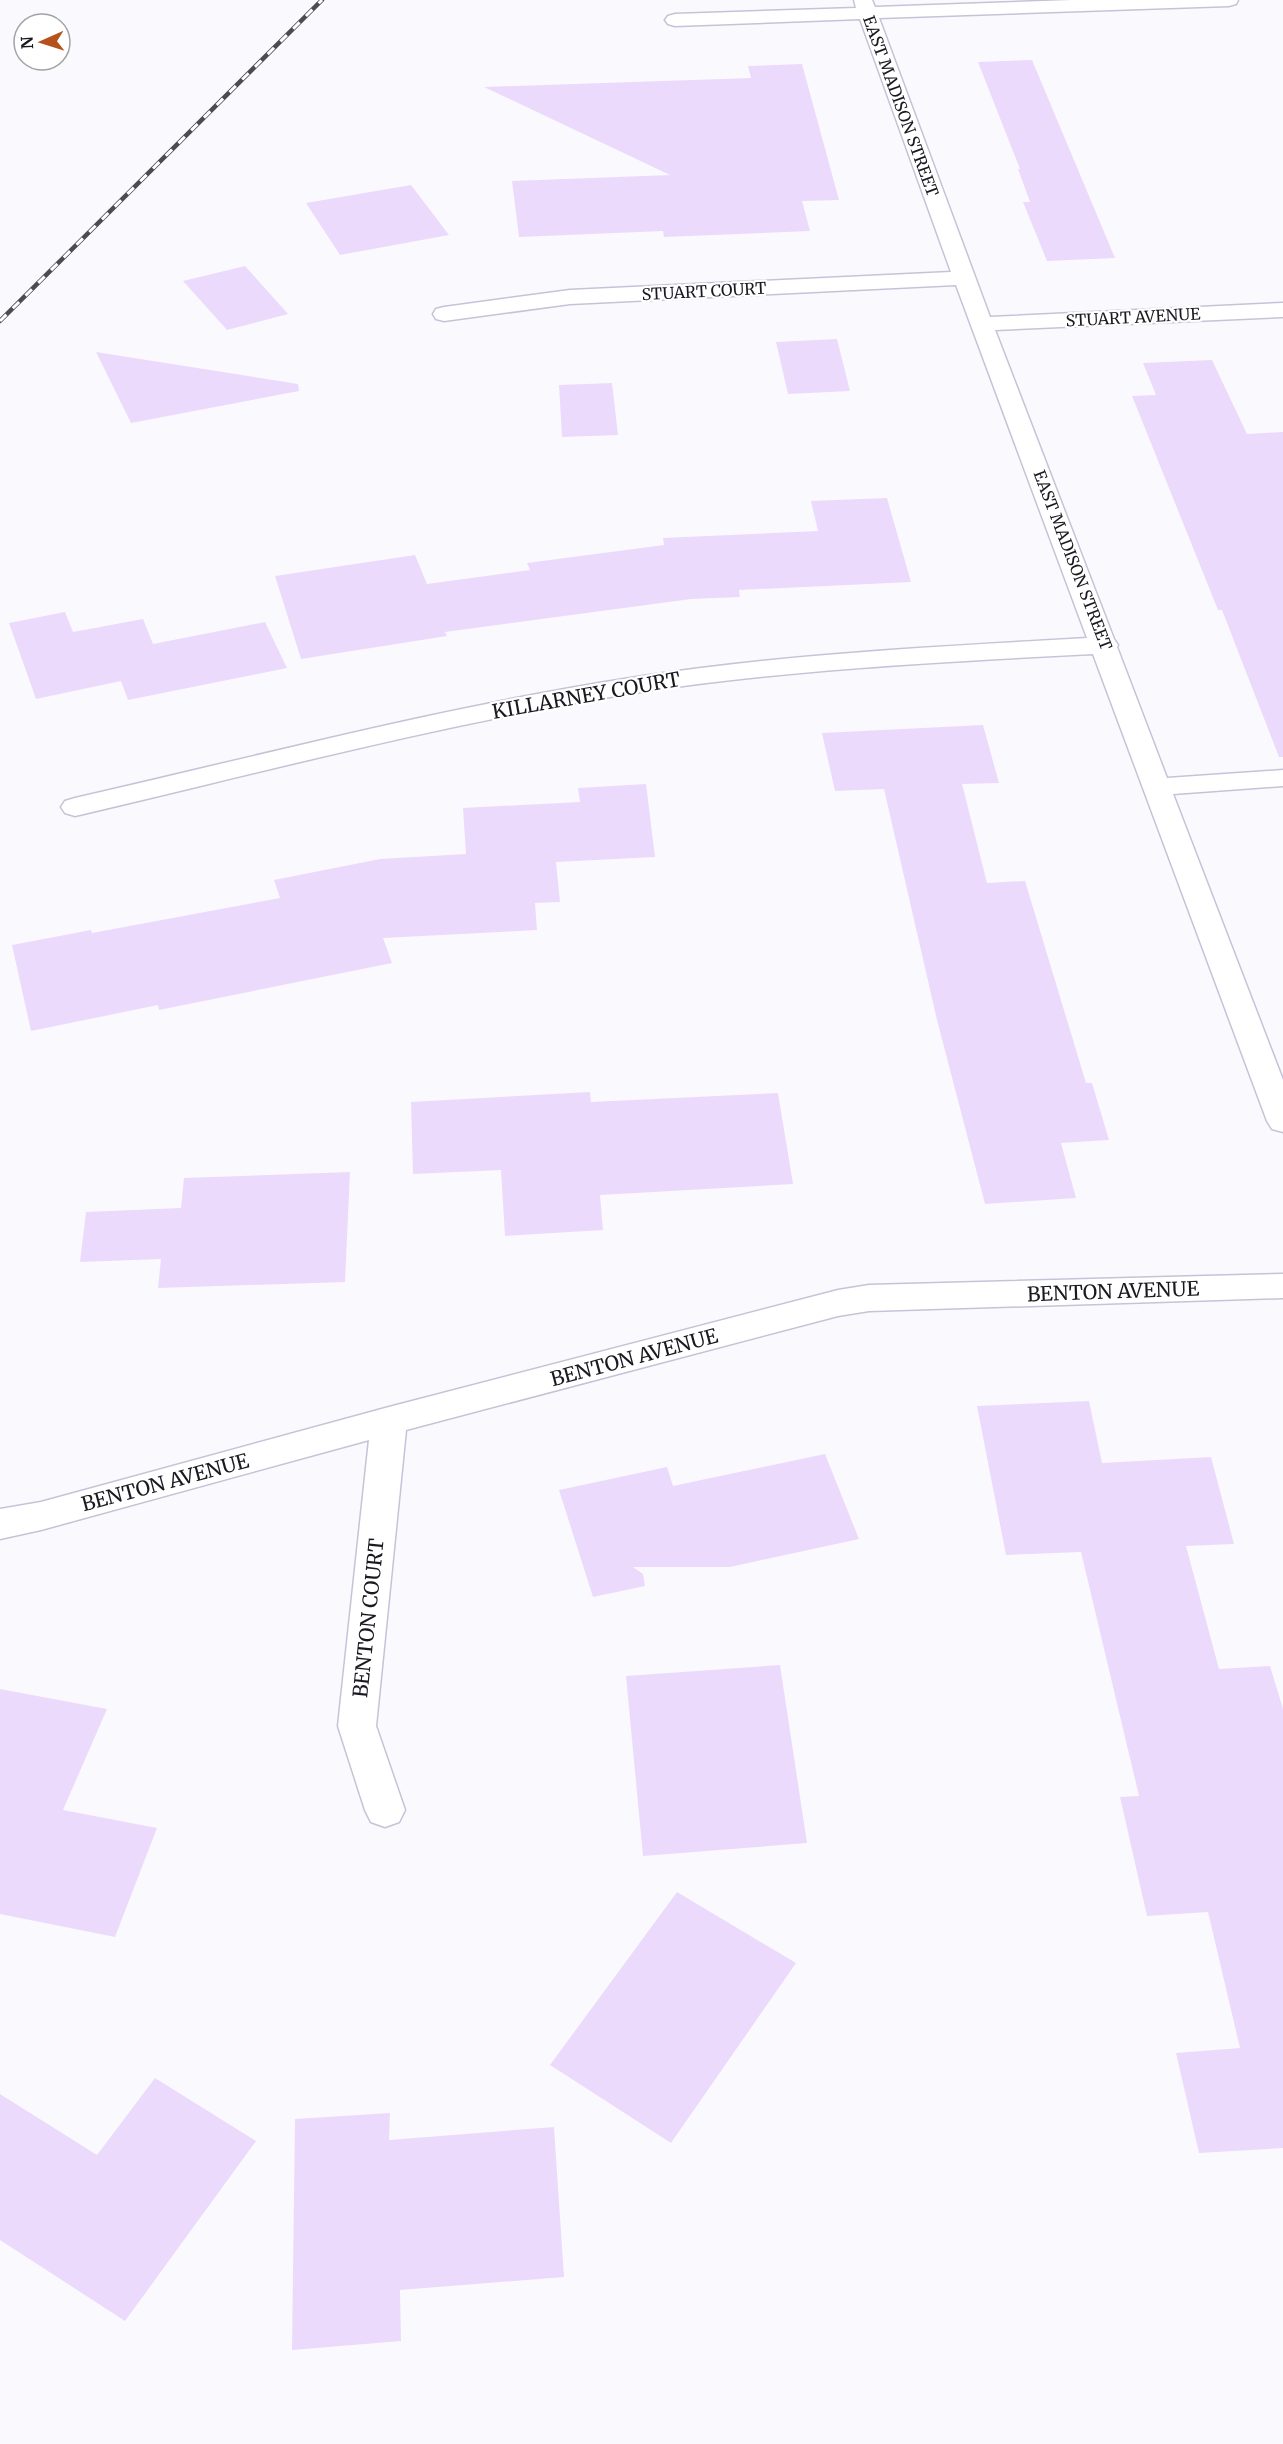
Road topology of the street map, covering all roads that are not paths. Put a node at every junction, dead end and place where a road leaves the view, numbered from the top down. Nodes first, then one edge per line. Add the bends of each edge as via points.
1 (1229, 0) edge
2 (865, 6) edge
3 (675, 20) dead end
4 (964, 278) junction
5 (1283, 310) edge
6 (444, 314) dead end
7 (983, 324) junction
8 (1105, 645) junction
9 (1283, 778) edge
10 (1158, 787) junction
11 (75, 807) dead end
12 (1283, 1120) edge
13 (1283, 1286) edge
14 (388, 1421) junction
15 (0, 1524) edge
16 (385, 1810) dead end

1 - 2 street
2 - 3 street
2 - 4 street, EAST MADISON STREET
4 - 6 street, STUART COURT via 570,297
4 - 7 street, EAST MADISON STREET
5 - 7 street, STUART AVENUE
7 - 8 street, EAST MADISON STREET
8 - 10 street, EAST MADISON STREET
8 - 11 street, KILLARNEY COURT via 847,660 721,672 565,696
9 - 10 street
10 - 12 street, EAST MADISON STREET
13 - 14 street, BENTON AVENUE via 869,1298
14 - 15 street, BENTON AVENUE
14 - 16 street, BENTON COURT via 357,1726

